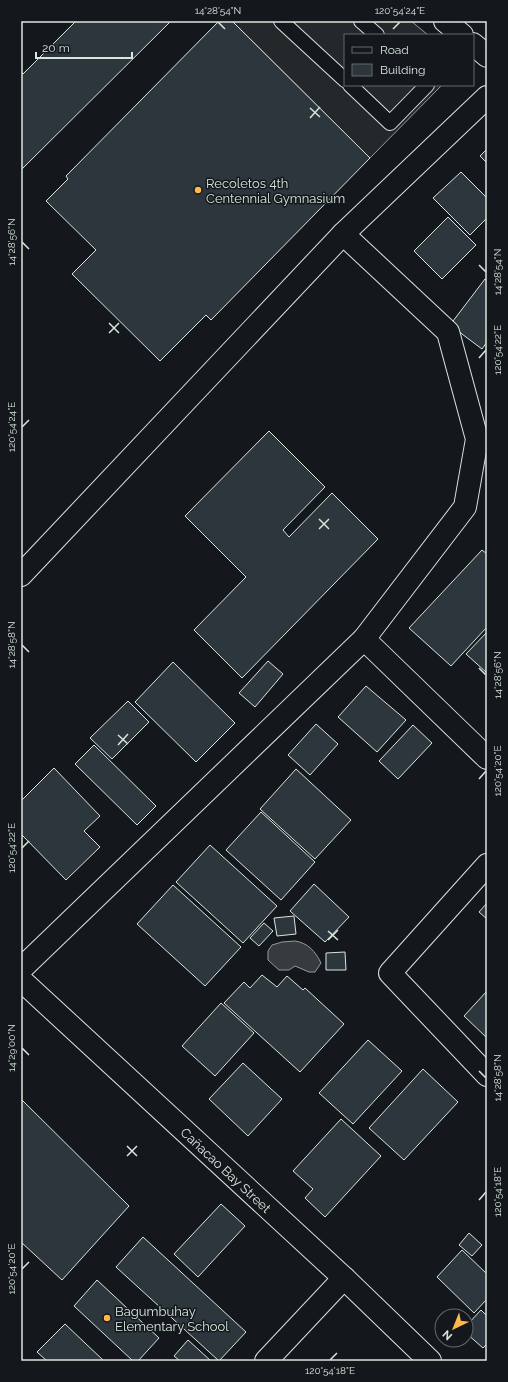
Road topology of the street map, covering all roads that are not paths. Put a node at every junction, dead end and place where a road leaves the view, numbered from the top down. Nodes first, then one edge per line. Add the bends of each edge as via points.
1 (281, 21) edge
2 (361, 21) edge
3 (445, 21) edge
4 (376, 34) edge
5 (461, 34) edge
6 (474, 45) edge
7 (487, 56) edge
8 (344, 79) edge
9 (351, 86) edge
10 (426, 86) edge
11 (487, 97) edge
12 (343, 234) junction
13 (21, 575) edge
14 (364, 639) junction
15 (487, 758) edge
16 (487, 865) edge
17 (21, 969) edge
18 (21, 980) edge
19 (487, 1075) edge
20 (344, 1278) junction
21 (266, 1361) edge
22 (430, 1361) edge

1 - 8 lane
2 - 4 lane
3 - 5 street
6 - 7 street
9 - 10 lane via 390,123
11 - 12 street
12 - 13 street
12 - 14 street via 448,332 477,439 465,508
14 - 15 street
14 - 17 street
16 - 19 street via 390,972
18 - 20 street, Cañacao Bay Street
20 - 21 street
20 - 22 street, Cañacao Bay Street

